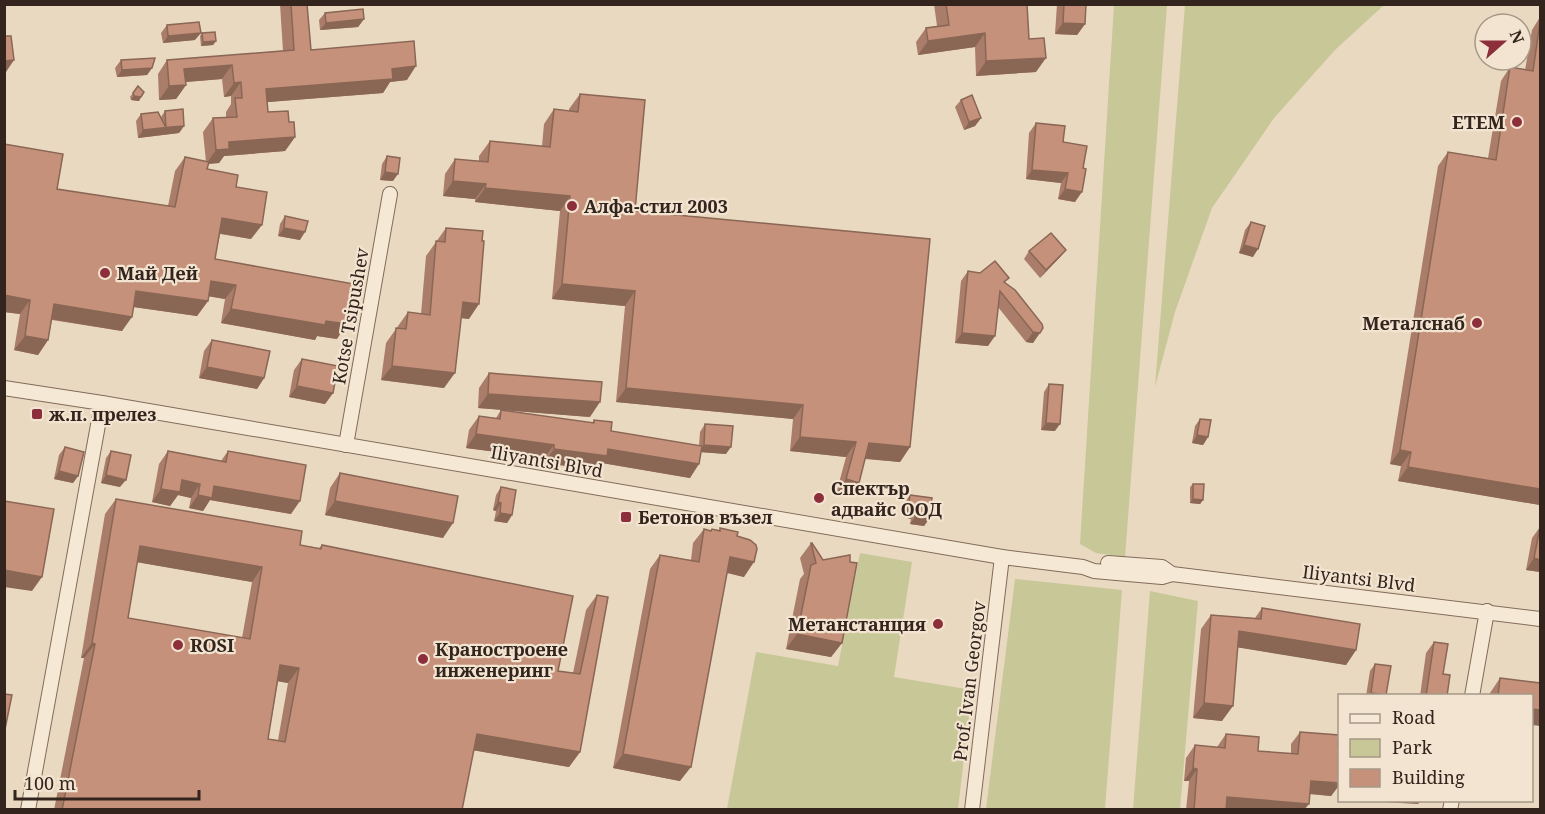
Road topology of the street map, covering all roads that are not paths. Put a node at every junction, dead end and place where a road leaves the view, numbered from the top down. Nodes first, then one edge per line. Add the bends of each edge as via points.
1 (390, 194) dead end
2 (4, 388) edge
3 (102, 403) junction
4 (346, 445) junction
5 (1002, 558) junction
6 (1487, 611) junction
7 (1540, 619) edge
8 (1472, 694) edge
9 (28, 810) edge
10 (972, 810) edge

1 - 4 street, Kotse Tsipushev
2 - 3 street, Iliyantsi Blvd
3 - 4 street, Iliyantsi Blvd
3 - 9 street
4 - 5 street, Iliyantsi Blvd
5 - 6 street, Iliyantsi Blvd
5 - 10 street, Prof. Ivan Georgov
6 - 7 street, Iliyantsi Blvd
6 - 8 street

